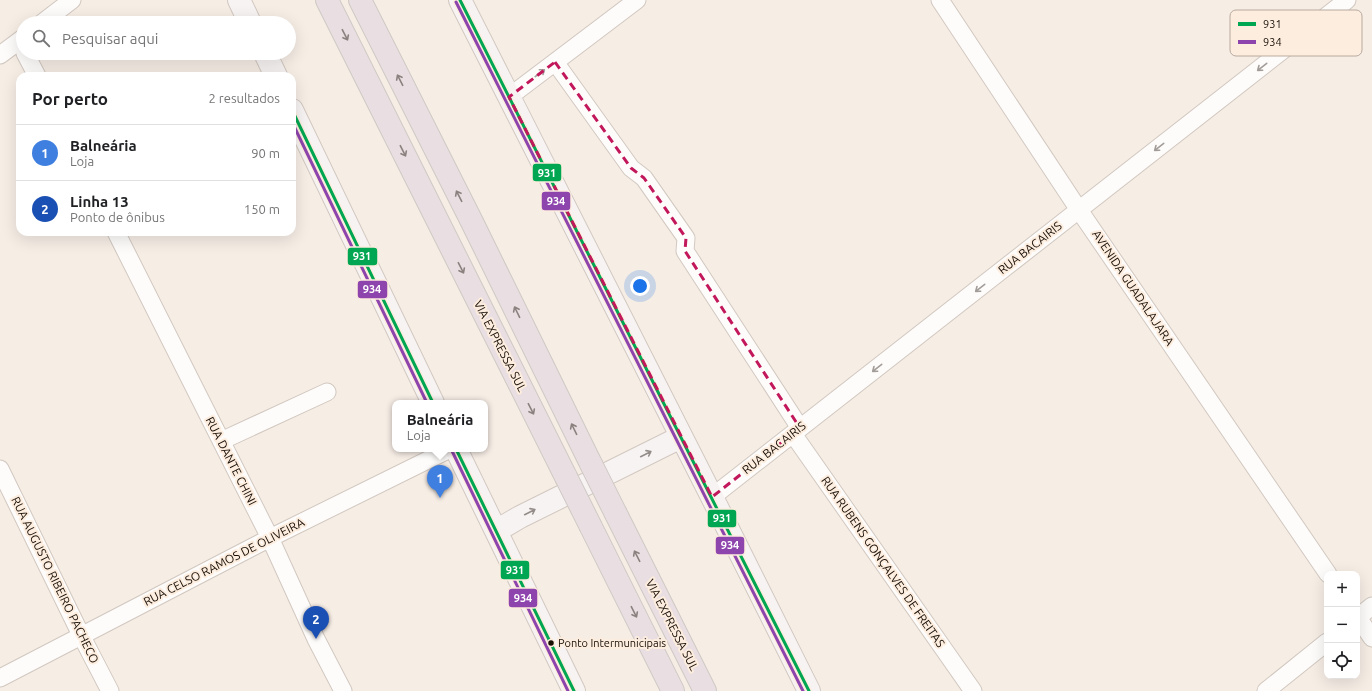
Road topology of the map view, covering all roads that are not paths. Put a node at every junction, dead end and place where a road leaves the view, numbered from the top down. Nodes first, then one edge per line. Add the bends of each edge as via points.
1 (72, 0) edge
2 (239, 0) edge
3 (327, 0) edge
4 (360, 0) edge
5 (460, 0) edge
6 (637, 0) edge
7 (940, 0) edge
8 (1348, 0) edge
9 (1335, 10) edge
10 (51, 16) edge
11 (247, 16) edge
12 (16, 48) edge
13 (0, 54) edge
14 (1276, 56) edge
15 (30, 60) edge
16 (268, 60) edge
17 (555, 62) junction
18 (35, 72) edge
19 (274, 72) edge
20 (509, 97) junction
21 (296, 118) edge
22 (1079, 210) junction
23 (118, 236) edge
24 (328, 392) dead end
25 (433, 400) edge
26 (796, 431) junction
27 (681, 437) junction
28 (222, 441) junction
29 (444, 452) edge
30 (457, 452) edge
31 (0, 469) edge
32 (712, 497) junction
33 (496, 531) junction
34 (270, 538) junction
35 (1326, 571) edge
36 (1372, 606) edge
37 (1360, 615) edge
38 (1360, 621) edge
39 (81, 635) junction
40 (1372, 638) edge
41 (1326, 643) edge
42 (0, 678) edge
43 (110, 691) edge
44 (343, 691) edge
45 (574, 691) edge
46 (673, 691) edge
47 (705, 691) edge
48 (809, 691) edge
49 (973, 691) edge
50 (1266, 691) edge

1 - 10 street
2 - 11 main road
3 -> 46 highway, VIA EXPRESSA SUL, bridge
47 -> 4 highway, VIA EXPRESSA SUL, bridge
5 - 20 main road
6 - 17 street
7 - 22 street, AVENIDA GUADALAJARA
8 -> 9 street, RUA BACAIRIS
12 - 13 street
14 -> 22 street, RUA BACAIRIS
15 - 18 street
16 - 19 main road
20 -> 17 street
17 - 26 street, RUA RUBENS GONÇALVES DE FREITAS via 631,168 644,178 686,238 685,251
20 - 27 main road
21 - 25 main road
22 -> 26 street, RUA BACAIRIS
22 - 35 street, AVENIDA GUADALAJARA
23 - 28 street, RUA DANTE CHINI
24 - 28 street
26 - 32 street, RUA BACAIRIS
26 - 49 street, RUA RUBENS GONÇALVES DE FREITAS
27 - 32 main road
33 -> 27 main road
28 - 34 street, RUA DANTE CHINI
29 - 34 street, RUA CELSO RAMOS DE OLIVEIRA
30 - 33 main road
31 - 39 street, RUA AUGUSTO RIBEIRO PACHECO
32 - 48 main road
33 - 45 main road
34 - 39 street, RUA CELSO RAMOS DE OLIVEIRA
34 - 44 street, RUA DANTE CHINI
36 - 37 street
38 - 40 street
39 - 42 street, RUA CELSO RAMOS DE OLIVEIRA
39 - 43 street, RUA AUGUSTO RIBEIRO PACHECO
41 - 50 street

